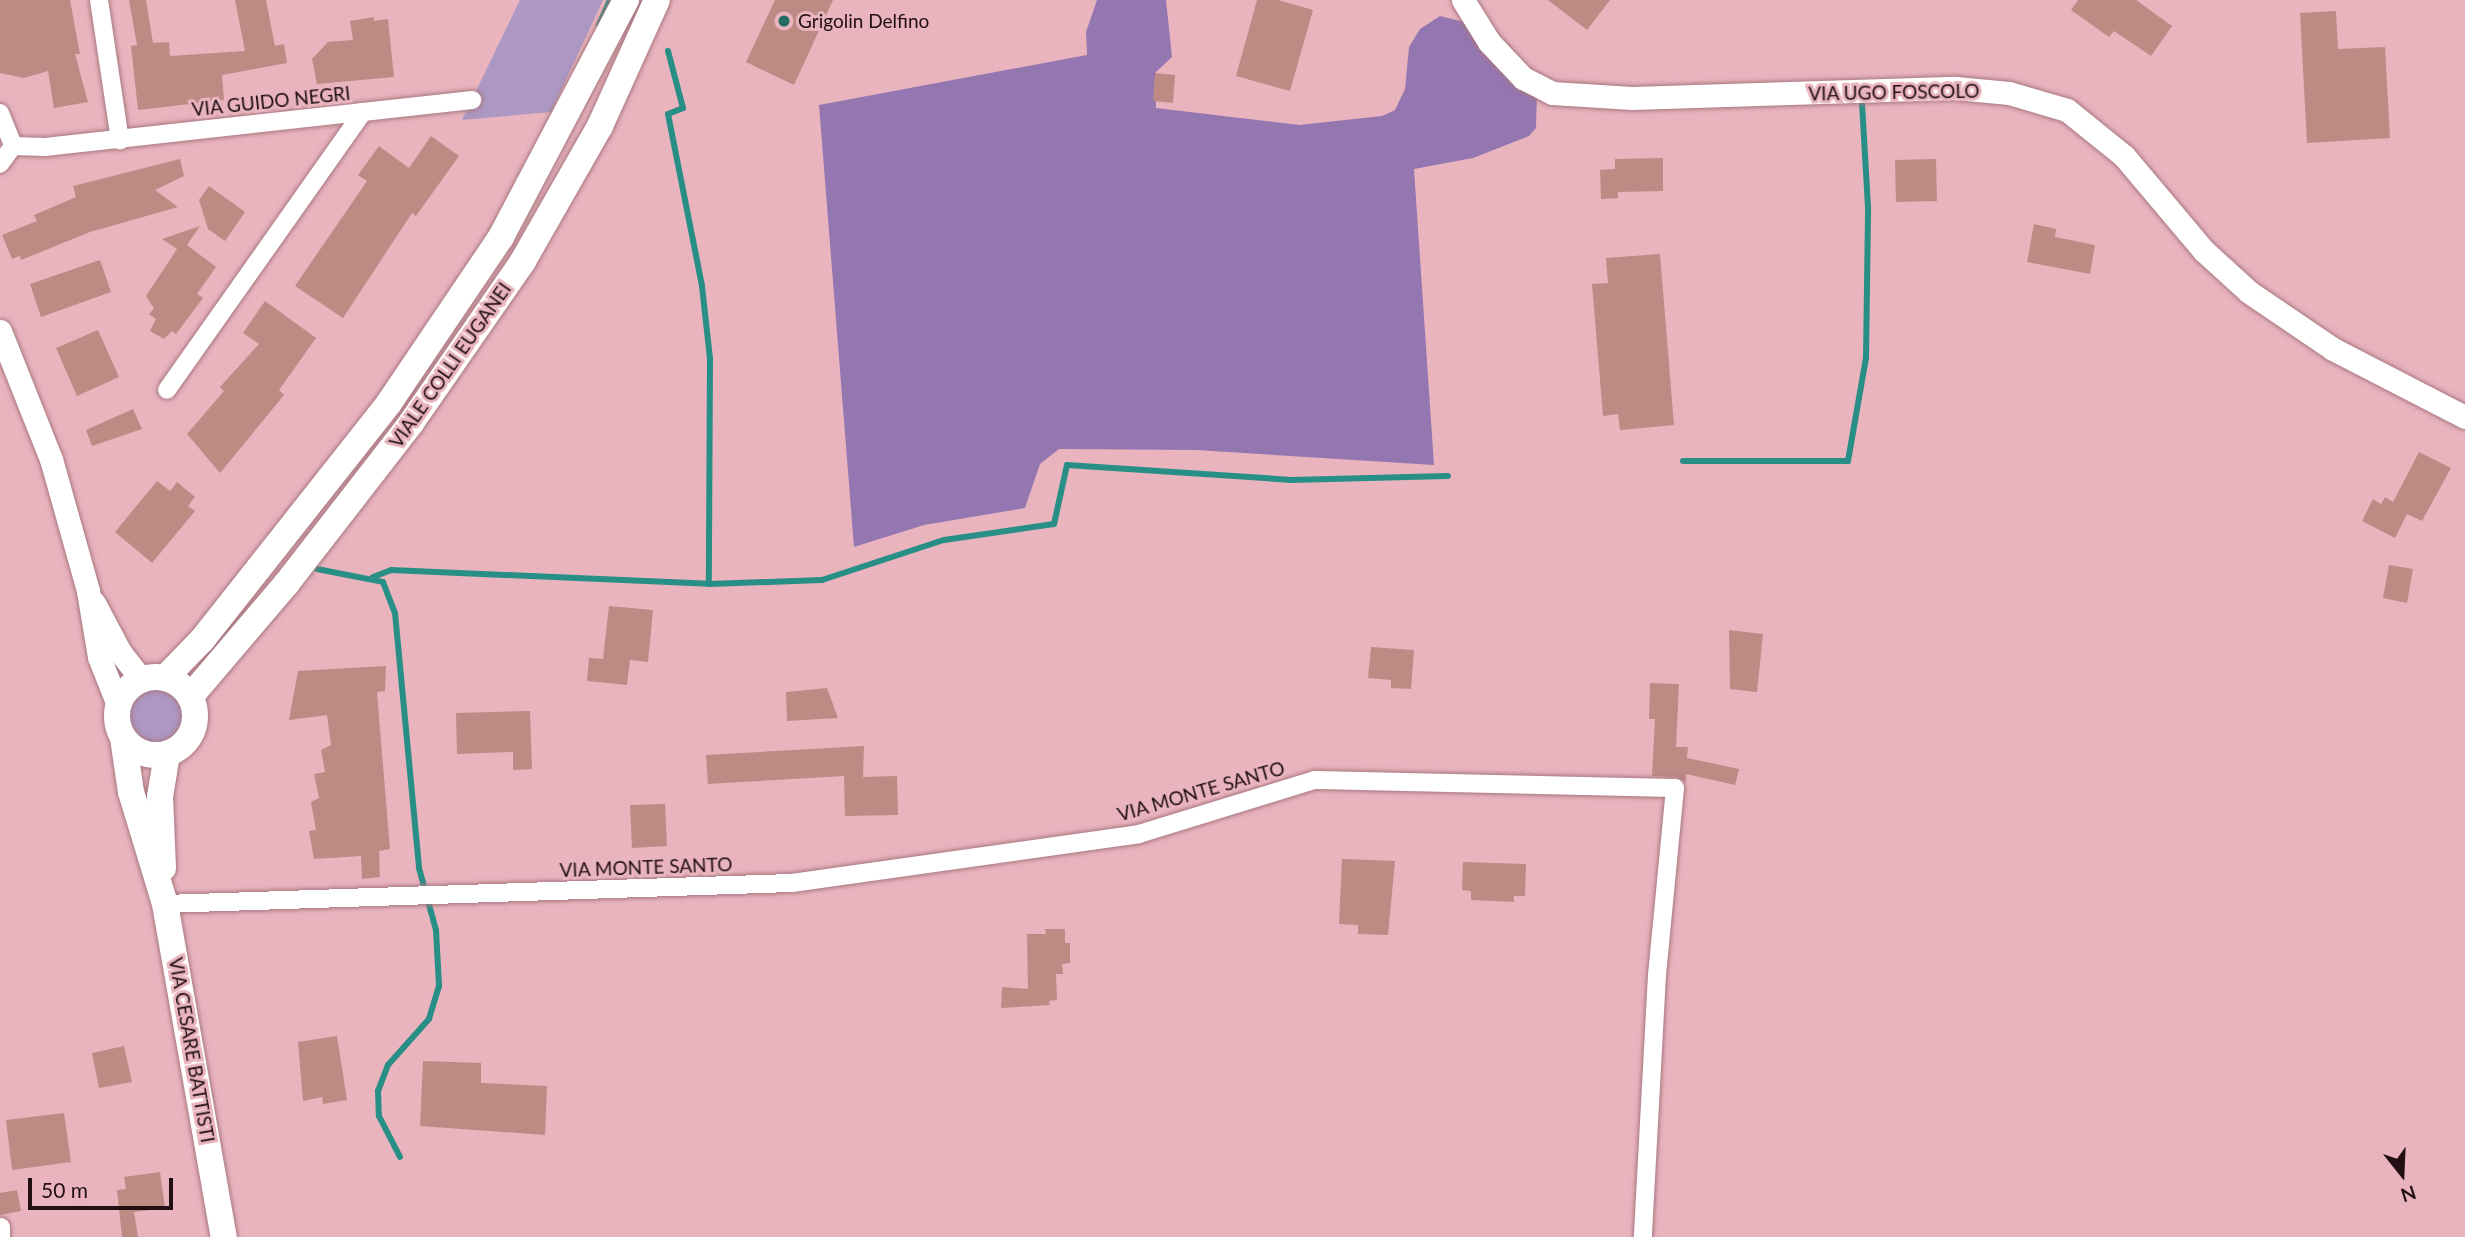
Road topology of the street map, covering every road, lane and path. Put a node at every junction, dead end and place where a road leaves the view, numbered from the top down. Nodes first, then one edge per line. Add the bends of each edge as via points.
1 (99, 0) edge
2 (626, 0) edge
3 (657, 0) edge
4 (1463, 0) edge
5 (472, 100) dead end
6 (363, 112) junction
7 (0, 113) edge
8 (120, 139) junction
9 (13, 146) junction
10 (0, 164) edge
11 (0, 331) edge
12 (167, 390) dead end
13 (2465, 417) edge
14 (88, 590) junction
15 (154, 679) junction
16 (190, 697) junction
17 (118, 705) junction
18 (123, 738) junction
19 (167, 754) junction
20 (165, 904) junction
21 (224, 1237) edge
22 (1643, 1237) edge

1 - 8 street
2 - 15 main road, VIALE COLLI EUGANEI via 501,237 396,392 202,640
3 - 16 main road, VIALE COLLI EUGANEI via 600,127 523,261 411,423 287,583
4 - 13 street, VIA UGO FOSCOLO via 1489,42 1516,72 1552,93 1632,98 1956,88 2009,93 2067,110 2123,156 2204,251 2249,292 2333,349
5 - 6 street
6 - 8 street, VIA GUIDO NEGRI
6 - 12 street, VIA GUIDO NEGRI
7 - 9 street
8 - 9 street, VIA GUIDO NEGRI
9 - 10 street
11 - 14 street, VIA CESARE BATTISTI via 51,459
14 - 15 street, VIA CESARE BATTISTI via 120,652
14 - 17 street, VIA CESARE BATTISTI via 96,647
15 - 16 main road, VIA CESARE BATTISTI
15 - 17 main road via 127,690
16 - 19 main road via 195,708 192,731 178,749
17 - 18 main road, VIA CESARE BATTISTI
18 - 19 main road via 142,753
18 - 20 main road, VIA CESARE BATTISTI via 131,792
19 - 20 main road, VIA CESARE BATTISTI via 160,797
20 - 21 main road, VIA CESARE BATTISTI
20 - 22 street, VIA MONTE SANTO via 792,883 1139,834 1315,780 1675,788 1657,975

